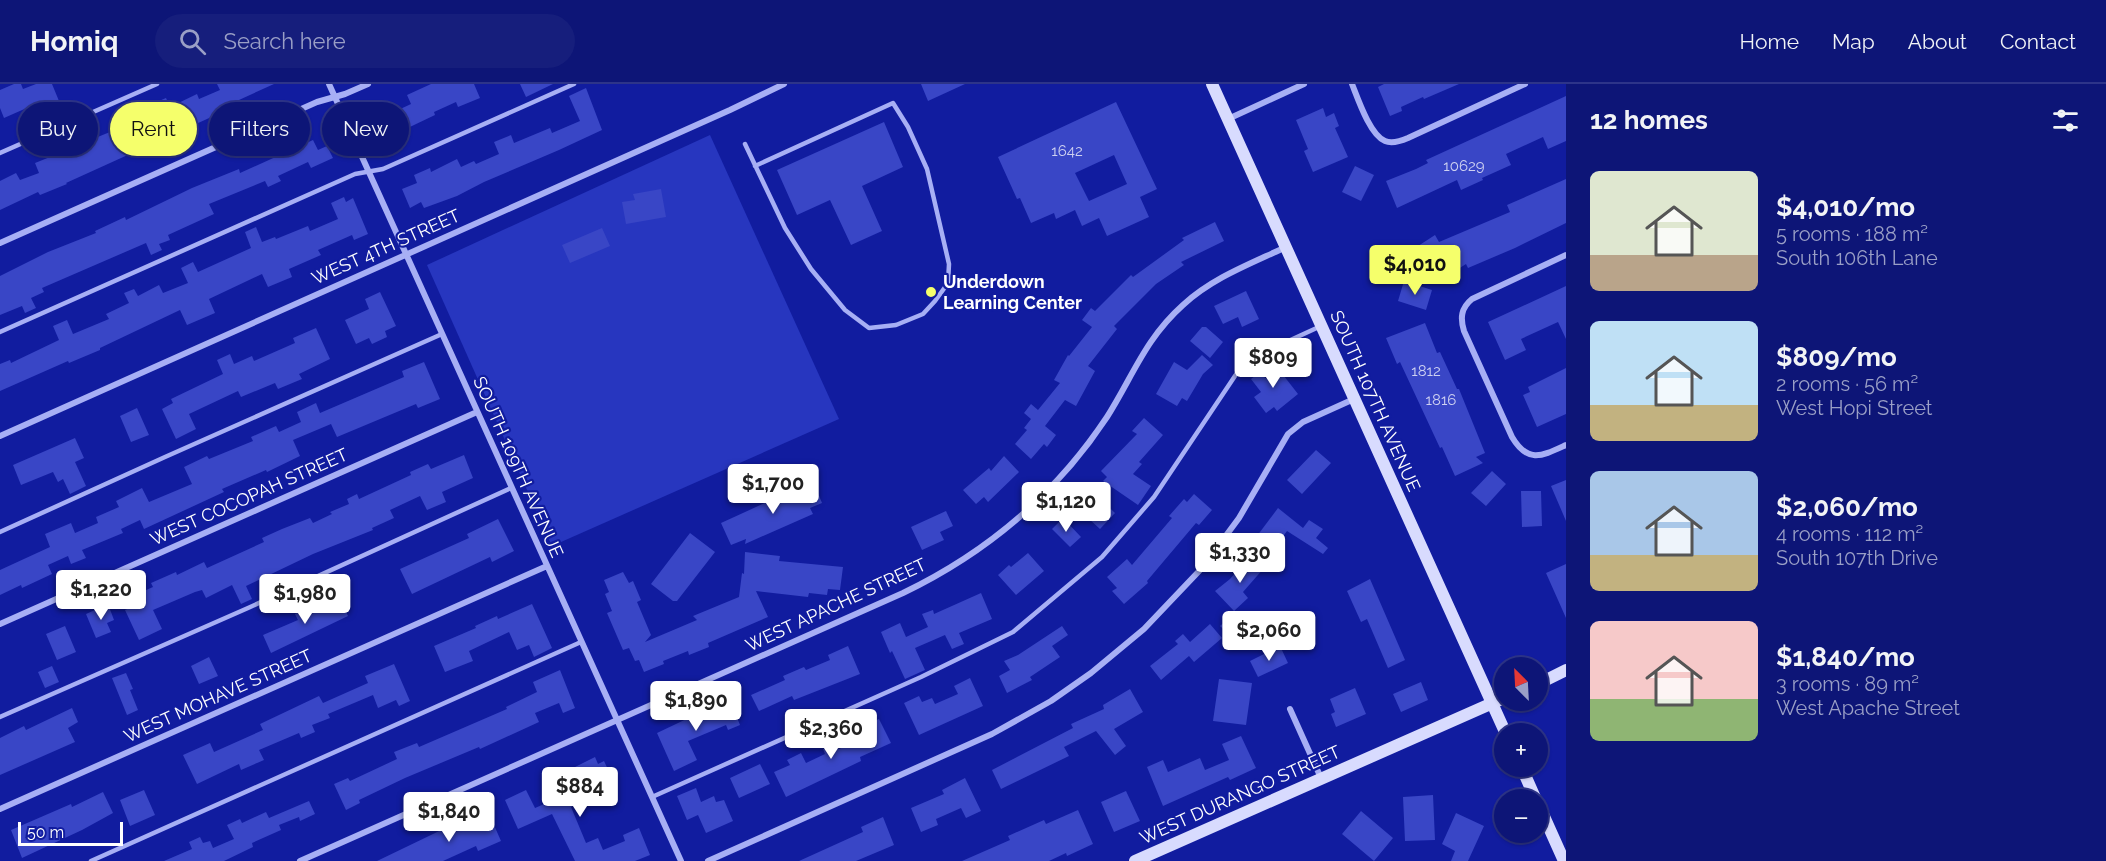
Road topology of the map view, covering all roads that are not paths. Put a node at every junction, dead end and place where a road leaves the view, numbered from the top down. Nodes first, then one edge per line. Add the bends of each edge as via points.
1 (156, 84) edge
2 (330, 84) edge
3 (368, 84) edge
4 (574, 84) edge
5 (784, 84) edge
6 (1212, 84) edge
7 (1304, 84) edge
8 (1352, 84) edge
9 (1525, 84) edge
10 (335, 96) junction
11 (1228, 119) junction
12 (744, 144) dead end
13 (0, 153) edge
14 (755, 166) junction
15 (369, 172) junction
16 (0, 243) edge
17 (1286, 247) junction
18 (406, 255) junction
19 (1566, 255) edge
20 (1321, 326) junction
21 (0, 332) edge
22 (442, 334) junction
23 (1355, 399) junction
24 (477, 412) junction
25 (0, 436) edge
26 (1566, 445) edge
27 (512, 488) junction
28 (0, 532) edge
29 (546, 566) junction
30 (0, 624) edge
31 (581, 642) junction
32 (1566, 670) edge
33 (1548, 679) edge
34 (1492, 704) junction
35 (1290, 709) dead end
36 (0, 717) edge
37 (617, 720) junction
38 (1501, 723) edge
39 (1321, 778) junction
40 (652, 797) junction
41 (0, 809) edge
42 (1548, 825) edge
43 (91, 861) edge
44 (300, 861) edge
45 (681, 861) edge
46 (708, 861) edge
47 (1135, 861) edge
48 (1564, 861) edge

1 - 13 lane
2 - 10 street, SOUTH 109TH AVENUE
3 - 10 street
4 - 15 lane
5 - 18 street, WEST 4TH STREET
6 - 11 main road, SOUTH 107TH AVENUE
7 - 11 street
8 - 9 street via 1374,131 1385,141 1393,142
10 - 15 street, SOUTH 109TH AVENUE
10 - 16 street
11 - 17 main road, SOUTH 107TH AVENUE
12 - 14 lane
14 - 14 lane via 893,103 927,169 949,264 948,283 923,314 896,325 869,328 845,310 811,269 784,228
15 - 18 street, SOUTH 109TH AVENUE
15 - 21 lane via 355,174
17 - 20 main road, SOUTH 107TH AVENUE
17 - 37 street, WEST APACHE STREET via 1211,283 1173,314 1144,350 1113,406 1074,461 1041,498 982,547 918,585
18 - 22 street, SOUTH 109TH AVENUE
18 - 25 street, WEST 4TH STREET
19 - 26 street via 1479,296 1467,304 1461,316 1464,331 1521,450 1542,455
20 - 23 main road, SOUTH 107TH AVENUE
20 - 40 lane via 1245,362 1154,498 1102,557 1013,632
22 - 24 street, SOUTH 109TH AVENUE
22 - 28 lane
23 - 34 main road, SOUTH 107TH AVENUE
23 - 46 street via 1303,422 1288,434 1239,518 1202,568 1144,629 1091,673 992,734
24 - 27 street, SOUTH 109TH AVENUE
24 - 30 street, WEST COCOPAH STREET
27 - 29 street, SOUTH 109TH AVENUE
27 - 36 lane
29 - 31 street, SOUTH 109TH AVENUE
29 - 41 street, WEST MOHAVE STREET
31 - 37 street, SOUTH 109TH AVENUE
31 - 43 lane
32 - 33 main road
34 - 38 main road, SOUTH 107TH AVENUE
34 - 39 main road, WEST DURANGO STREET
35 - 39 street
37 - 40 street, SOUTH 109TH AVENUE
37 - 44 street, WEST APACHE STREET
39 - 47 main road, WEST DURANGO STREET
40 - 45 street, SOUTH 109TH AVENUE
42 - 48 main road

